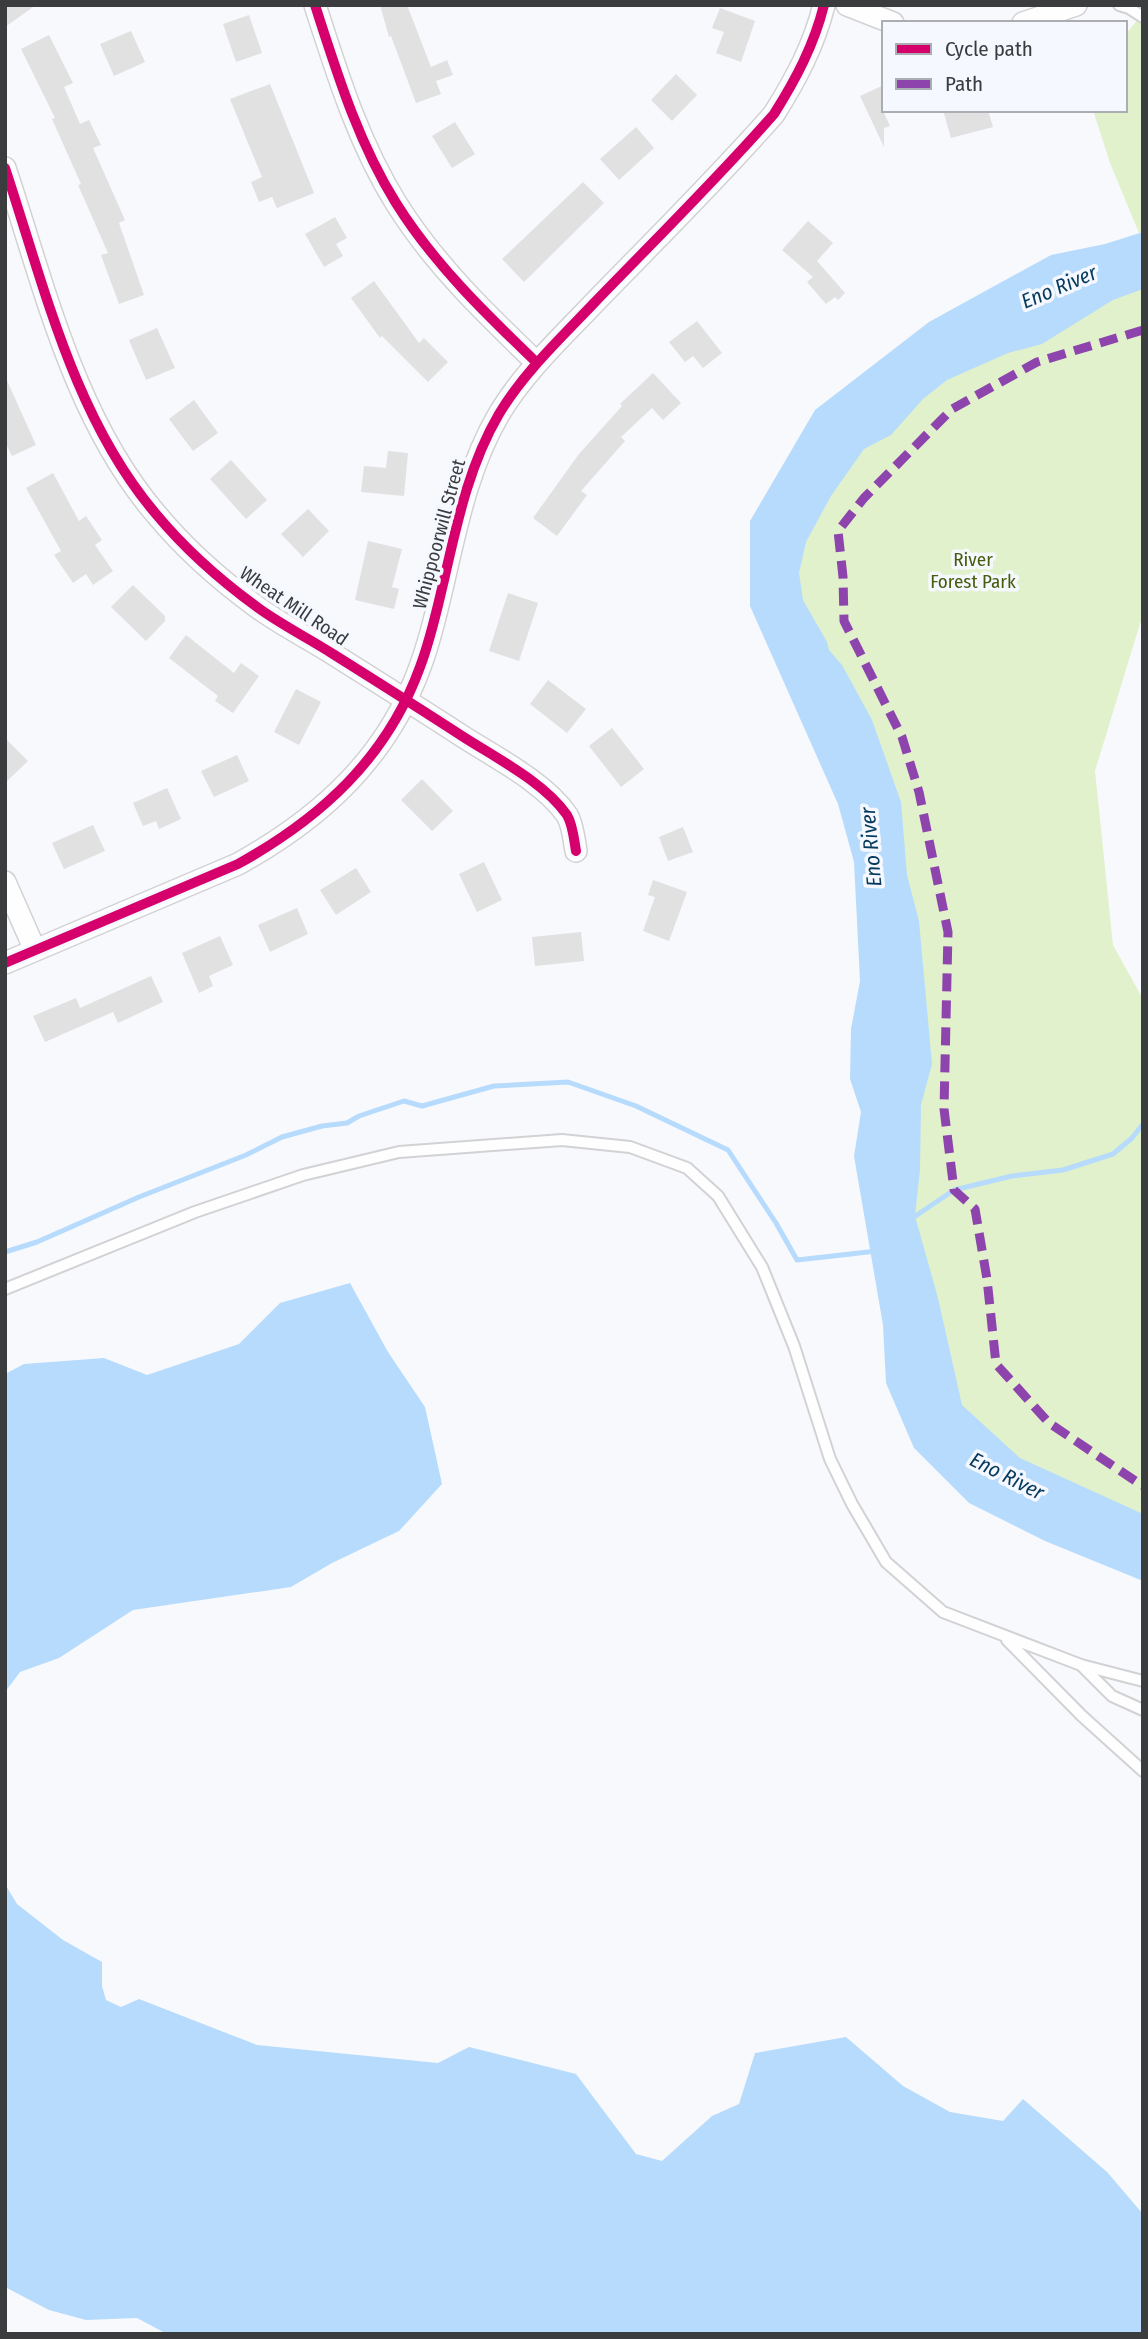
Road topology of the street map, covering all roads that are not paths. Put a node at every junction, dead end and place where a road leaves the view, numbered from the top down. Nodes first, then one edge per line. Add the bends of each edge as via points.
1 (315, 5) edge
2 (824, 5) edge
3 (847, 5) edge
4 (1076, 5) edge
5 (1119, 5) edge
6 (1143, 17) edge
7 (888, 21) edge
8 (1029, 21) edge
9 (5, 168) edge
10 (537, 363) junction
11 (407, 700) junction
12 (576, 851) dead end
13 (5, 882) edge
14 (35, 950) junction
15 (5, 963) edge
16 (5, 1289) edge
17 (1003, 1635) junction
18 (1081, 1665) junction
19 (1143, 1681) edge
20 (1143, 1710) edge
21 (1143, 1771) edge

1 - 10 street via 355,123 396,203 458,285
2 - 10 street, Whippoorwill Street via 801,69 774,114
3 - 7 street
4 - 8 street
5 - 6 lane
9 - 11 street, Wheat Mill Road via 93,419 155,513 213,572 258,608
10 - 11 street, Whippoorwill Street via 484,441 468,484 431,634
11 - 12 street, Wheat Mill Road via 552,798 569,818
11 - 14 street, Whippoorwill Street via 361,769 329,803 287,834 238,864
13 - 14 street
14 - 15 street, Whippoorwill Street
16 - 17 lane via 195,1212 303,1175 399,1152 562,1140 630,1147 687,1167 718,1196 762,1267 794,1346 830,1459 886,1562 943,1612
17 - 18 lane
17 - 21 lane
18 - 19 lane
18 - 20 lane via 1112,1696

